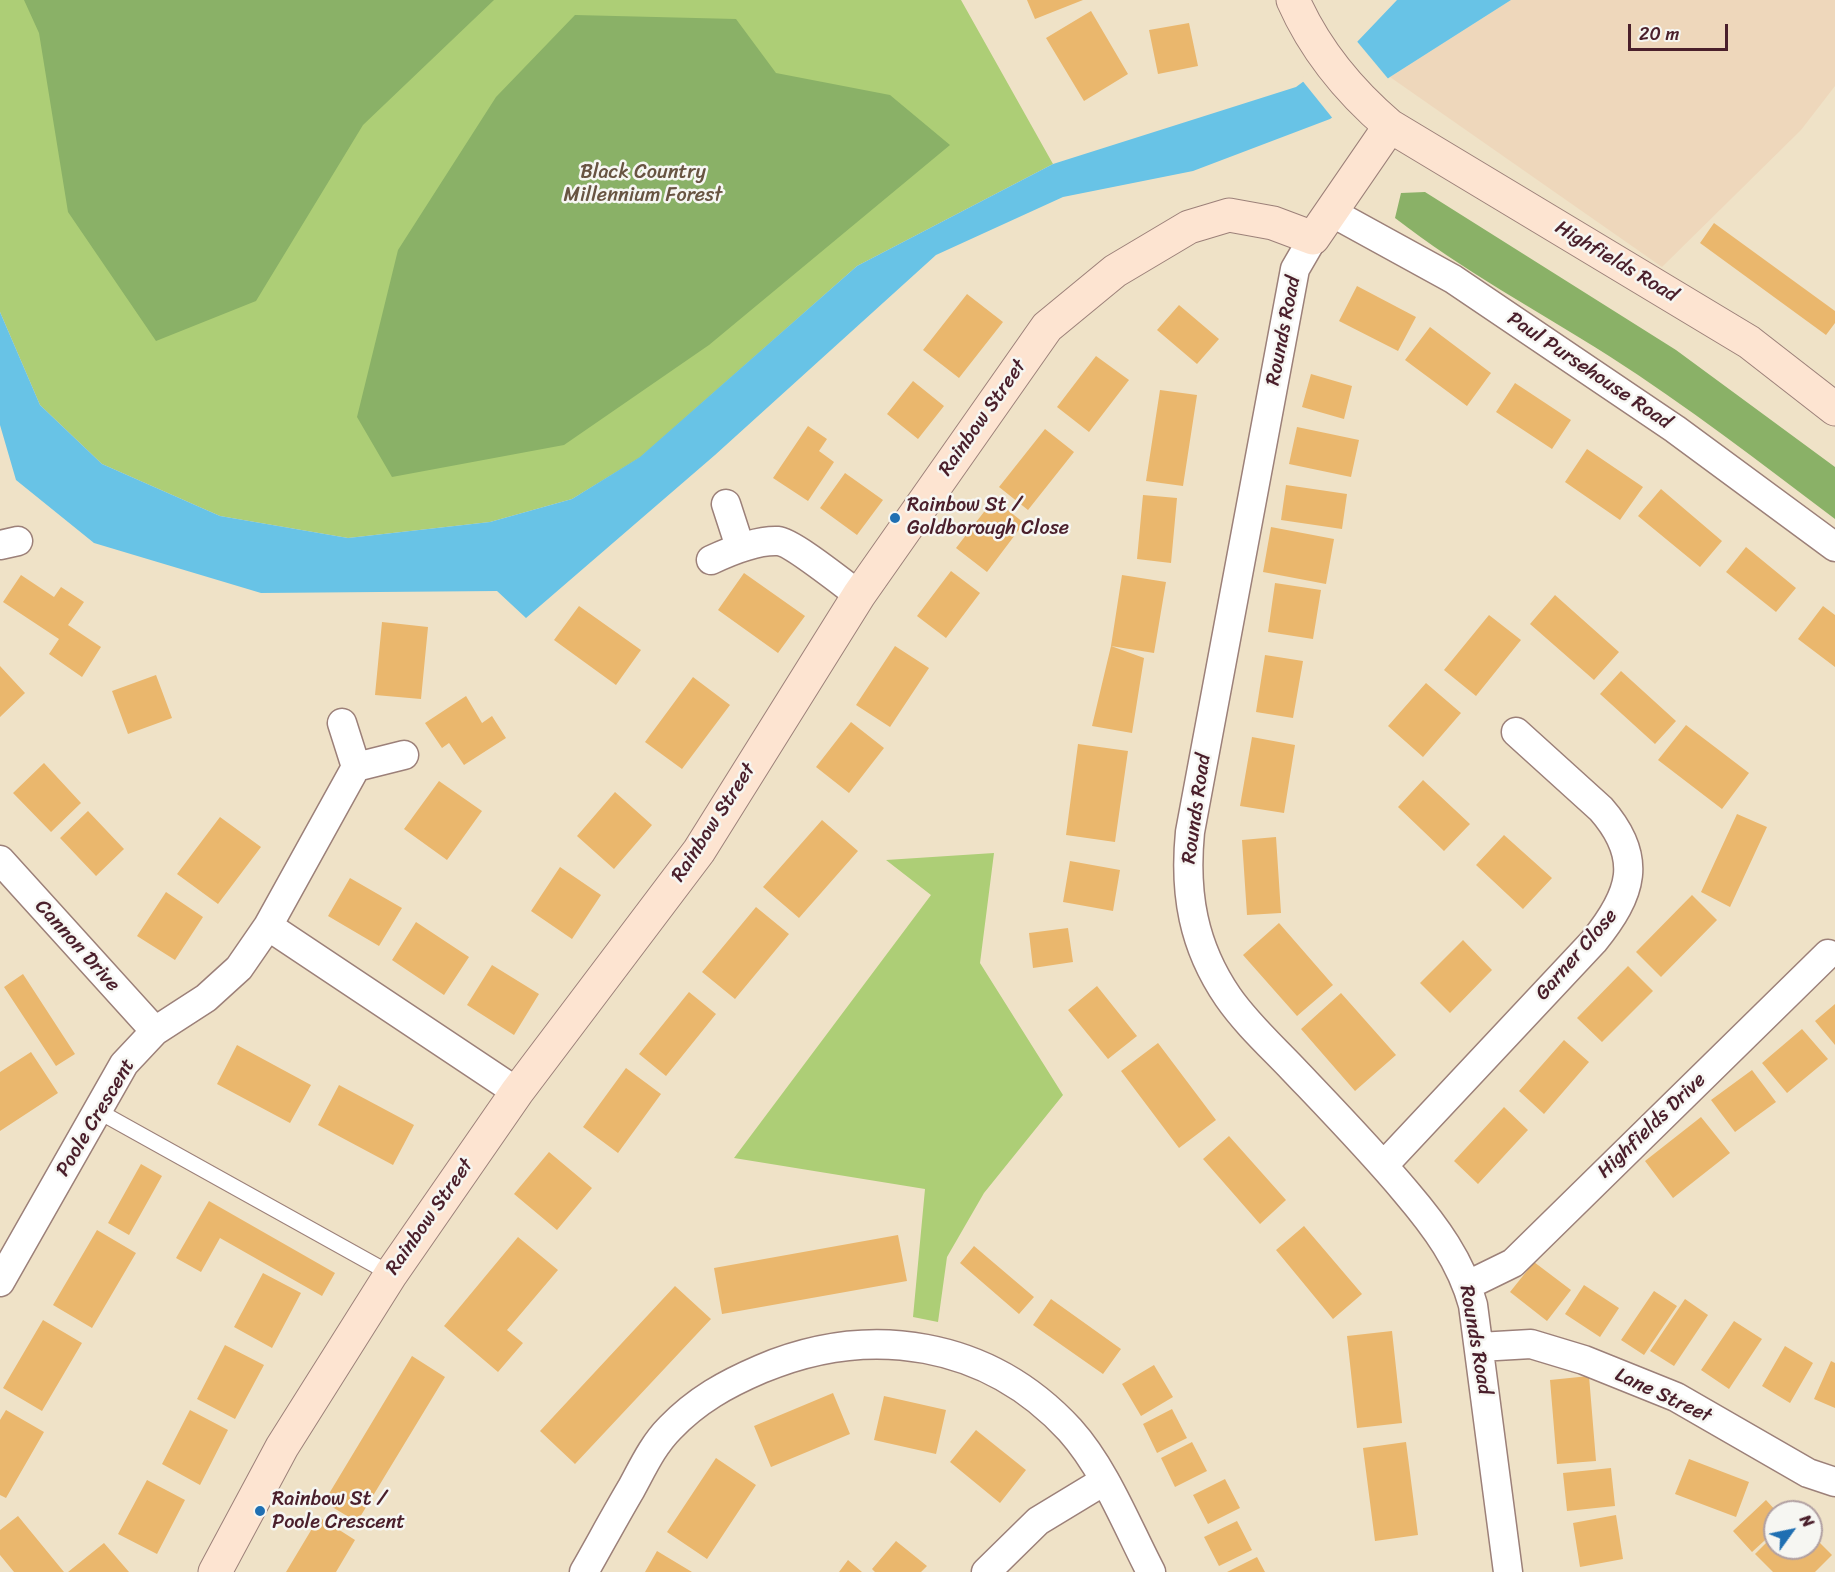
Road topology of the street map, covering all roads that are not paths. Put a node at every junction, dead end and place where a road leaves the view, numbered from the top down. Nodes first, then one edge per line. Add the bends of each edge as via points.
1 (1293, 0) edge
2 (1390, 126) junction
3 (1322, 225) junction
4 (1835, 409) edge
5 (726, 504) dead end
6 (740, 547) junction
7 (1835, 548) edge
8 (711, 560) dead end
9 (859, 595) junction
10 (342, 723) dead end
11 (1515, 732) dead end
12 (404, 755) dead end
13 (356, 767) junction
14 (0, 860) edge
15 (268, 926) junction
16 (1828, 954) dead end
17 (155, 1031) junction
18 (517, 1092) junction
19 (98, 1111) junction
20 (1384, 1165) junction
21 (391, 1274) junction
22 (0, 1282) edge
23 (1468, 1285) junction
24 (1479, 1347) junction
25 (1104, 1481) junction
26 (1835, 1482) edge
27 (215, 1572) edge
28 (584, 1572) edge
29 (986, 1572) edge
30 (1151, 1572) edge
31 (1508, 1572) edge

1 - 2 street, Highfields Road via 1311,36 1343,79
2 - 3 street, Rounds Road
2 - 4 street, Highfields Road via 1749,342
3 - 7 street, Paul Pursehouse Road via 1453,279 1675,429
3 - 9 street, Rainbow Street via 1273,223 1229,215 1190,227 1115,271 1047,327
3 - 20 street, Rounds Road via 1295,269 1190,832 1187,886 1198,938 1228,998
5 - 6 street
6 - 8 street
6 - 9 street via 779,541
9 - 18 street, Rainbow Street via 699,851
10 - 13 street
11 - 20 street, Garner Close via 1612,821 1626,850 1628,881 1616,913 1594,941
12 - 13 street
13 - 15 street, Poole Crescent
14 - 17 street, Cannon Drive
15 - 17 street, Poole Crescent via 239,968 206,998
15 - 18 street
16 - 23 street, Highfields Drive via 1513,1263
17 - 19 street, Poole Crescent via 124,1064
18 - 21 street, Rainbow Street
19 - 21 lane
19 - 22 street, Poole Crescent
20 - 23 street, Rounds Road via 1428,1218
21 - 27 street, Rainbow Street via 282,1447
23 - 24 street, Rounds Road
24 - 26 street, Lane Street via 1531,1344 1584,1360 1676,1397 1808,1473
24 - 31 street, Rounds Road
25 - 28 street via 1070,1431 1048,1409 996,1373 967,1360 916,1347 873,1343 841,1346 778,1362 710,1393 690,1409 668,1429 651,1453
25 - 29 street via 1038,1521
25 - 30 street

